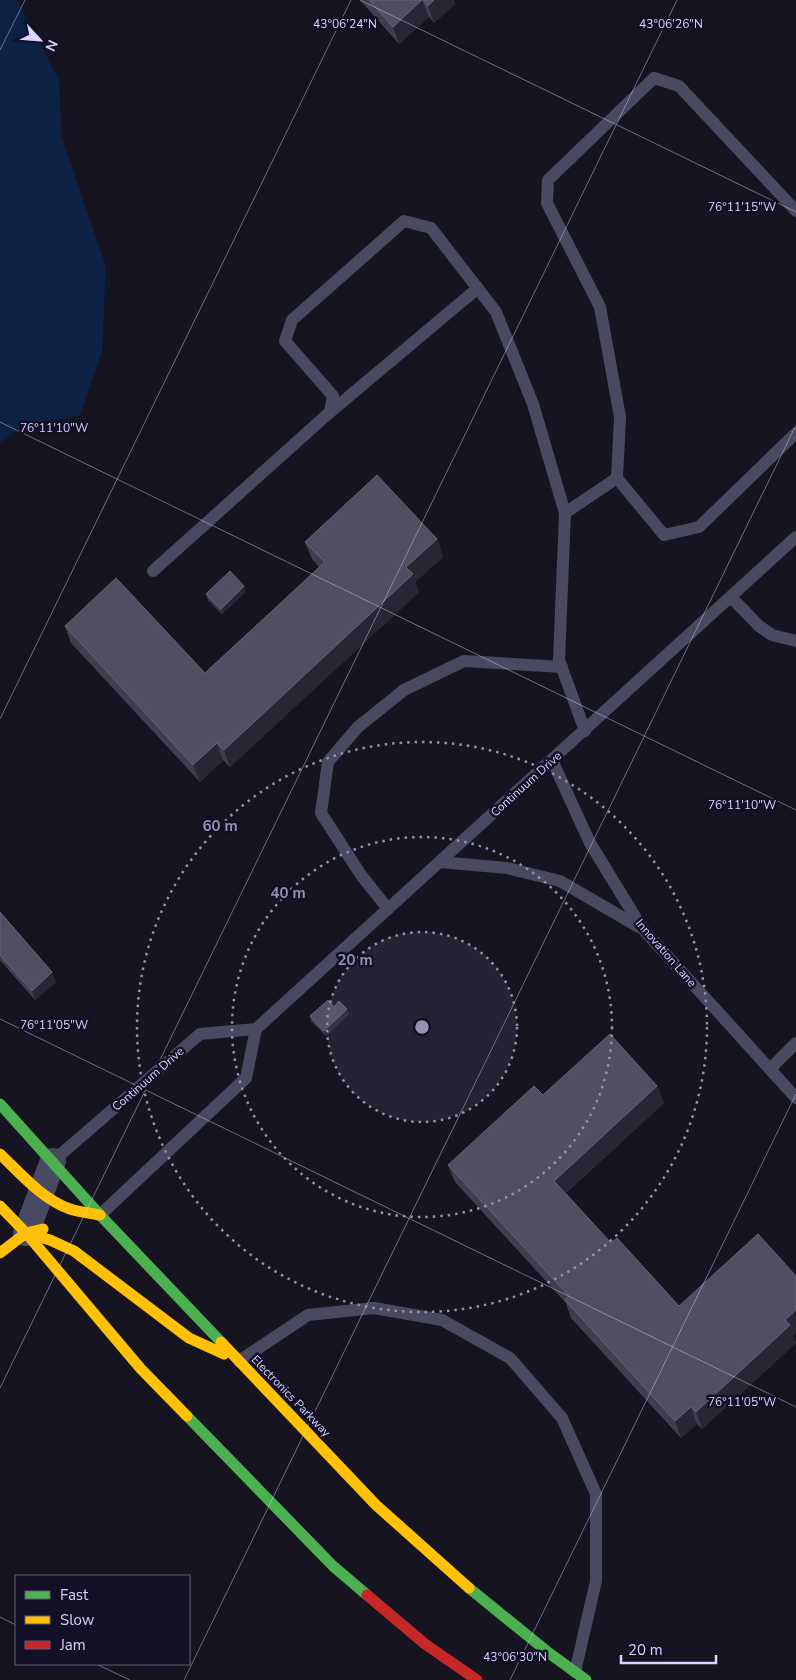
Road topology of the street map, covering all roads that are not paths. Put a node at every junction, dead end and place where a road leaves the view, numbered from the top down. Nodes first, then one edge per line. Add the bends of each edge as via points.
1 (796, 211) edge
2 (478, 288) junction
3 (326, 415) junction
4 (796, 433) edge
5 (617, 478) junction
6 (565, 513) junction
7 (796, 537) edge
8 (153, 571) dead end
9 (731, 597) junction
10 (796, 641) edge
11 (562, 667) junction
12 (585, 731) junction
13 (552, 760) junction
14 (440, 862) junction
15 (388, 910) junction
16 (642, 928) junction
17 (256, 1029) junction
18 (796, 1043) edge
19 (770, 1069) junction
20 (796, 1098) edge
21 (0, 1104) edge
22 (0, 1154) edge
23 (53, 1161) junction
24 (42, 1192) junction
25 (0, 1206) edge
26 (100, 1215) junction
27 (72, 1222) dead end
28 (54, 1226) dead end
29 (26, 1233) junction
30 (0, 1253) edge
31 (239, 1361) junction
32 (575, 1672) junction
33 (477, 1680) edge
34 (586, 1680) edge

1 - 5 lane via 679,86 654,78 548,180 547,203 600,307 620,417
2 - 3 lane
2 - 3 lane via 431,228 404,221 292,320 285,341 333,396 330,412
2 - 6 lane via 496,312 533,404
3 - 8 lane
4 - 5 lane via 699,526 664,535
5 - 6 lane
6 - 11 lane via 559,660
7 - 9 lane, Continuum Drive
9 - 10 lane via 772,635
9 - 12 lane, Continuum Drive
11 - 12 lane
11 - 15 lane via 464,661 404,690 358,727 328,762 321,813
12 - 13 lane, Continuum Drive
13 - 14 lane, Continuum Drive
13 - 16 lane, Innovation Lane via 590,843
14 - 15 lane, Continuum Drive
14 - 16 lane via 507,868 560,881
15 - 17 lane, Continuum Drive
16 - 19 lane, Innovation Lane
17 - 23 lane, Continuum Drive via 200,1034
17 - 26 lane via 246,1078
18 - 19 lane
19 - 20 lane, Innovation Lane
21 - 23 main road, Electronics Parkway
22 - 24 main road
23 - 24 street
23 - 26 main road, Electronics Parkway
24 - 26 main road via 69,1209
24 - 29 street
25 - 29 main road
26 - 27 main road
26 - 31 main road, Electronics Parkway
28 - 29 main road
29 - 30 main road
29 - 31 main road via 74,1251 189,1338
29 - 33 main road via 141,1369 333,1566 425,1644
31 - 32 main road, Electronics Parkway via 376,1505 470,1589
31 - 32 lane via 308,1315 374,1308 442,1320 510,1358 562,1418 596,1494 596,1582
32 - 34 main road, Electronics Parkway

